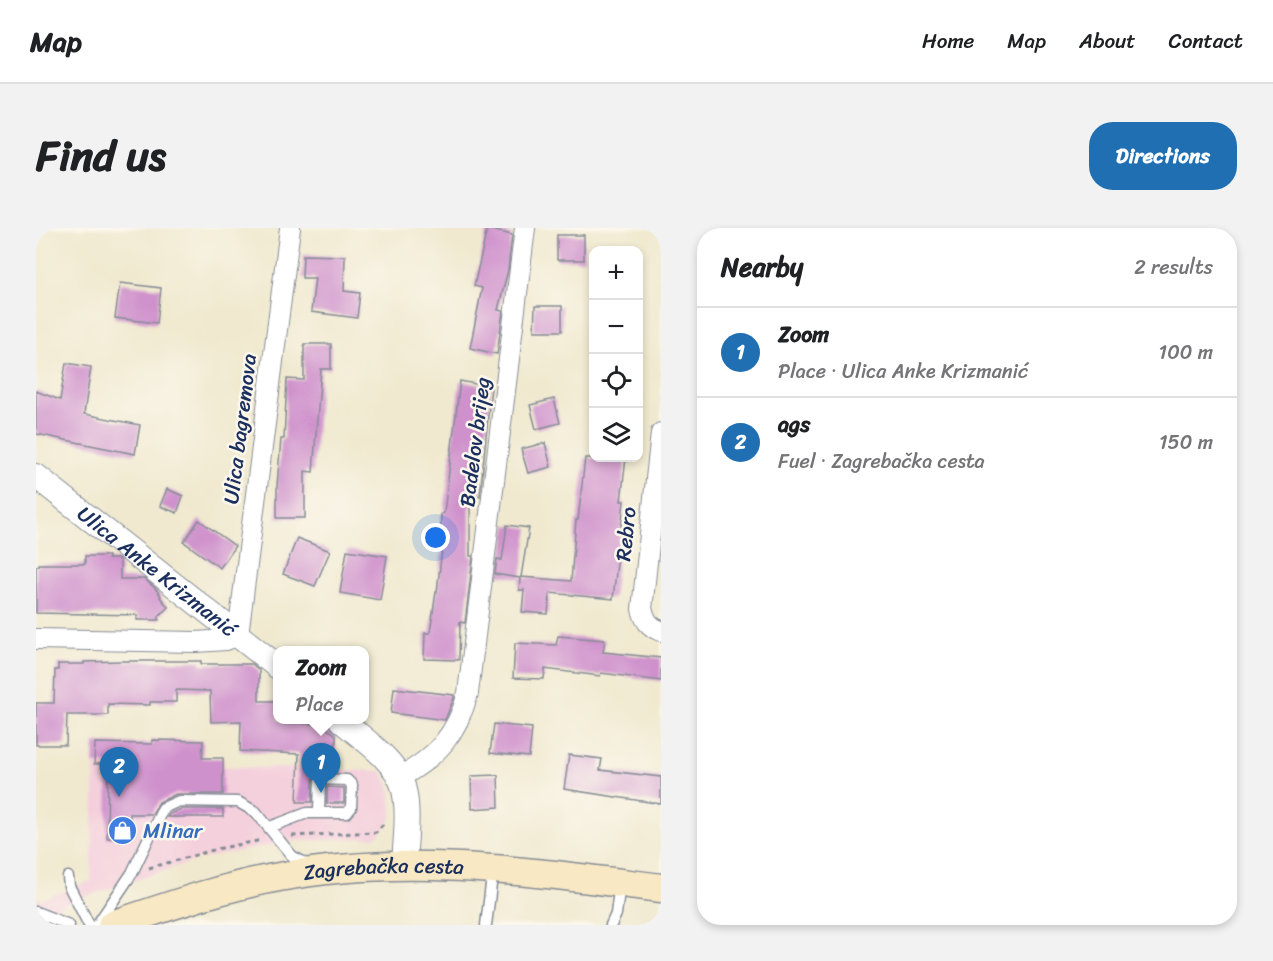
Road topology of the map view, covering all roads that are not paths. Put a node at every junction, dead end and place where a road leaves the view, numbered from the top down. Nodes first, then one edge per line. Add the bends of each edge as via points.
1 (290, 228) edge
2 (525, 228) edge
3 (660, 443) edge
4 (36, 476) edge
5 (661, 631) edge
6 (238, 635) junction
7 (36, 639) edge
8 (273, 663) edge
9 (346, 724) edge
10 (400, 777) junction
11 (319, 812) dead end
12 (270, 827) junction
13 (404, 865) junction
14 (493, 869) junction
15 (324, 871) junction
16 (68, 877) dead end
17 (620, 883) junction
18 (661, 888) edge
19 (36, 912) edge
20 (69, 925) edge
21 (89, 925) edge
22 (97, 925) edge
23 (112, 925) edge
24 (486, 925) edge
25 (611, 925) edge

1 - 6 street, Ulica bagremova
2 - 10 street, Badelov brijeg via 468,693 449,738
3 - 5 street, Rebro via 642,609 650,626
4 - 6 street, Ulica Anke Krizmanić
6 - 7 street via 196,642
6 - 8 street, Ulica Anke Krizmanić
9 - 10 street via 389,762
10 - 13 street via 405,795
11 - 12 lane
12 - 15 lane via 292,856
12 - 22 lane via 256,812 238,802 170,804 163,808 132,873
13 - 14 main road, Zagrebačka cesta
13 - 15 main road, Zagrebačka cesta
14 - 17 main road, Zagrebačka cesta
14 - 24 lane
15 - 23 main road, Zagrebačka cesta via 264,880
16 - 21 lane
17 - 18 main road, Zagrebačka cesta
17 - 25 lane
19 - 20 lane

